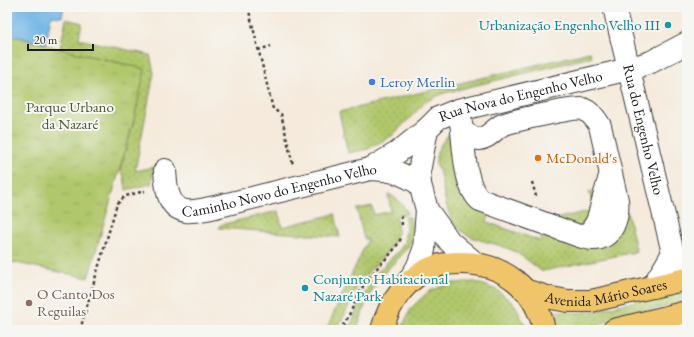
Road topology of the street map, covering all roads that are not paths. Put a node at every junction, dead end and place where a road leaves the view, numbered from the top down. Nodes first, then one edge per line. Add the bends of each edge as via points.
1 (614, 7) edge
2 (687, 42) edge
3 (629, 69) junction
4 (458, 110) junction
5 (427, 129) junction
6 (462, 131) junction
7 (370, 169) junction
8 (165, 170) dead end
9 (420, 184) junction
10 (417, 212) junction
11 (680, 259) edge
12 (475, 263) junction
13 (687, 279) edge
14 (406, 285) junction
15 (652, 287) junction
16 (524, 290) junction
17 (687, 312) edge
18 (381, 330) edge
19 (544, 330) edge
20 (614, 330) edge

1 - 3 street, Rua do Engenho Velho
2 - 3 street, Rua Nova do Engenho Velho via 651,62
3 - 4 street, Rua Nova do Engenho Velho
3 - 11 street, Rua do Engenho Velho
4 - 5 street, Rua Nova do Engenho Velho via 438,118
4 - 6 street
5 - 7 street via 397,153
5 - 9 street, Rua Nova do Engenho Velho via 420,167
6 - 6 street via 464,155 472,190 480,200 583,237 602,237 611,229 618,212 611,172 600,126 594,117 583,109 568,110 502,126 478,139
7 - 8 street, Caminho Novo do Engenho Velho via 211,208 187,211 171,202
7 - 9 street, Caminho Novo do Engenho Velho via 404,174
9 - 10 street, Rua Nova do Engenho Velho
10 - 12 street, Rua Nova do Engenho Velho
10 - 14 street, Rua Nova do Engenho Velho via 424,250 417,268
11 - 15 street, Rua do Engenho Velho via 663,270
12 - 14 main road via 437,266
12 - 16 main road via 502,272
13 - 15 main road, Avenida Mário Soares
14 - 18 main road via 390,305
15 - 16 main road, Avenida Mário Soares via 591,301 568,301
16 - 19 main road via 540,314
17 - 20 main road

